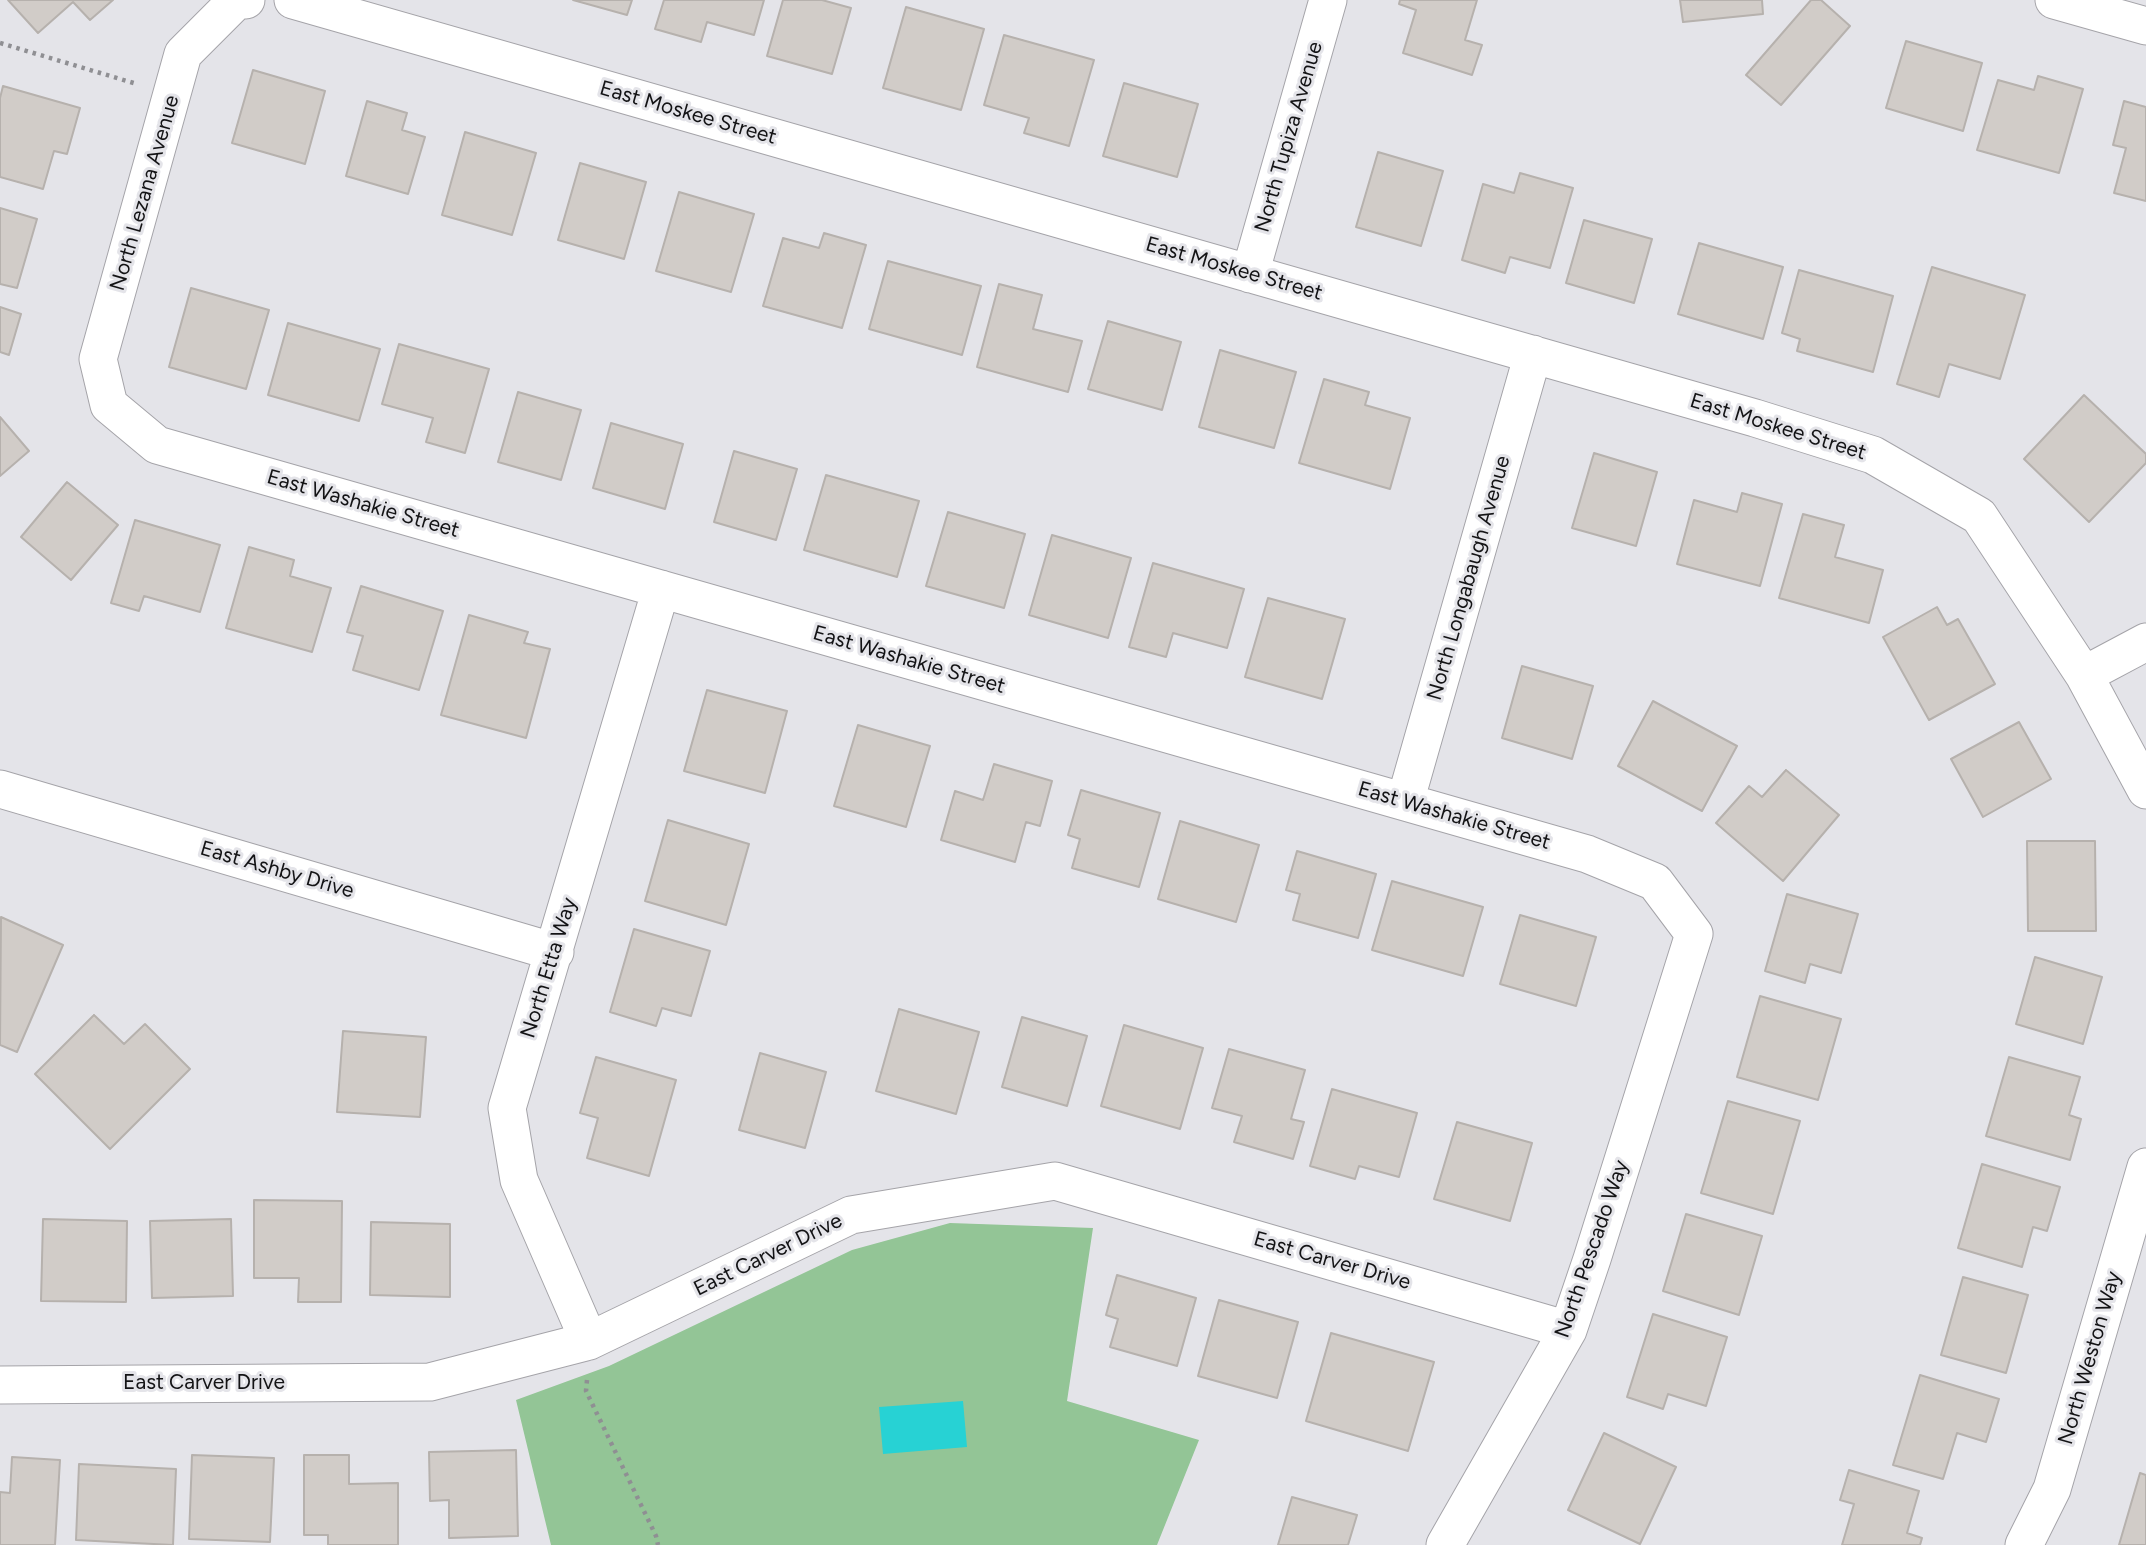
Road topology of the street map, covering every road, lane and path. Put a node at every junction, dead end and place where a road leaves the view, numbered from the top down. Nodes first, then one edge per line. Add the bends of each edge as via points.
1 (237, 0) edge
2 (246, 0) edge
3 (293, 0) edge
4 (1328, 0) edge
5 (2054, 0) edge
6 (2146, 26) edge
7 (0, 43) edge
8 (172, 94) junction
9 (1250, 274) junction
10 (1533, 354) junction
11 (109, 405) joint
12 (661, 589) junction
13 (2146, 642) edge
14 (2084, 674) junction
15 (0, 789) edge
16 (2146, 790) edge
17 (1405, 802) junction
18 (1694, 934) joint
19 (555, 952) junction
20 (2146, 1167) edge
21 (1569, 1330) junction
22 (589, 1341) junction
23 (0, 1385) edge
24 (658, 1545) edge
25 (1445, 1545) edge
26 (2024, 1545) edge

1 - 2 street
1 - 8 street, North Lezana Avenue via 183,54
3 - 9 street, East Moskee Street
4 - 9 street, North Tupiza Avenue
5 - 6 street
7 - 8 path
8 - 11 street, North Lezana Avenue via 98,359
9 - 10 street, East Moskee Street
10 - 14 street, East Moskee Street via 1873,455 1979,516
10 - 17 street, North Longabaugh Avenue
11 - 12 street, East Washakie Street via 157,445
12 - 17 street, East Washakie Street
12 - 19 street, North Etta Way
13 - 14 street
14 - 16 street, East Moskee Street
15 - 19 street, East Ashby Drive
17 - 18 street, East Washakie Street via 1587,855 1655,882
18 - 21 street, North Pescado Way
19 - 22 street, North Etta Way via 507,1108 519,1180
20 - 26 street, North Weston Way via 2052,1489
21 - 22 street, East Carver Drive via 1055,1181 851,1215
21 - 25 street, North Pescado Way
22 - 23 street, East Carver Drive via 430,1382
22 - 24 path via 586,1391

